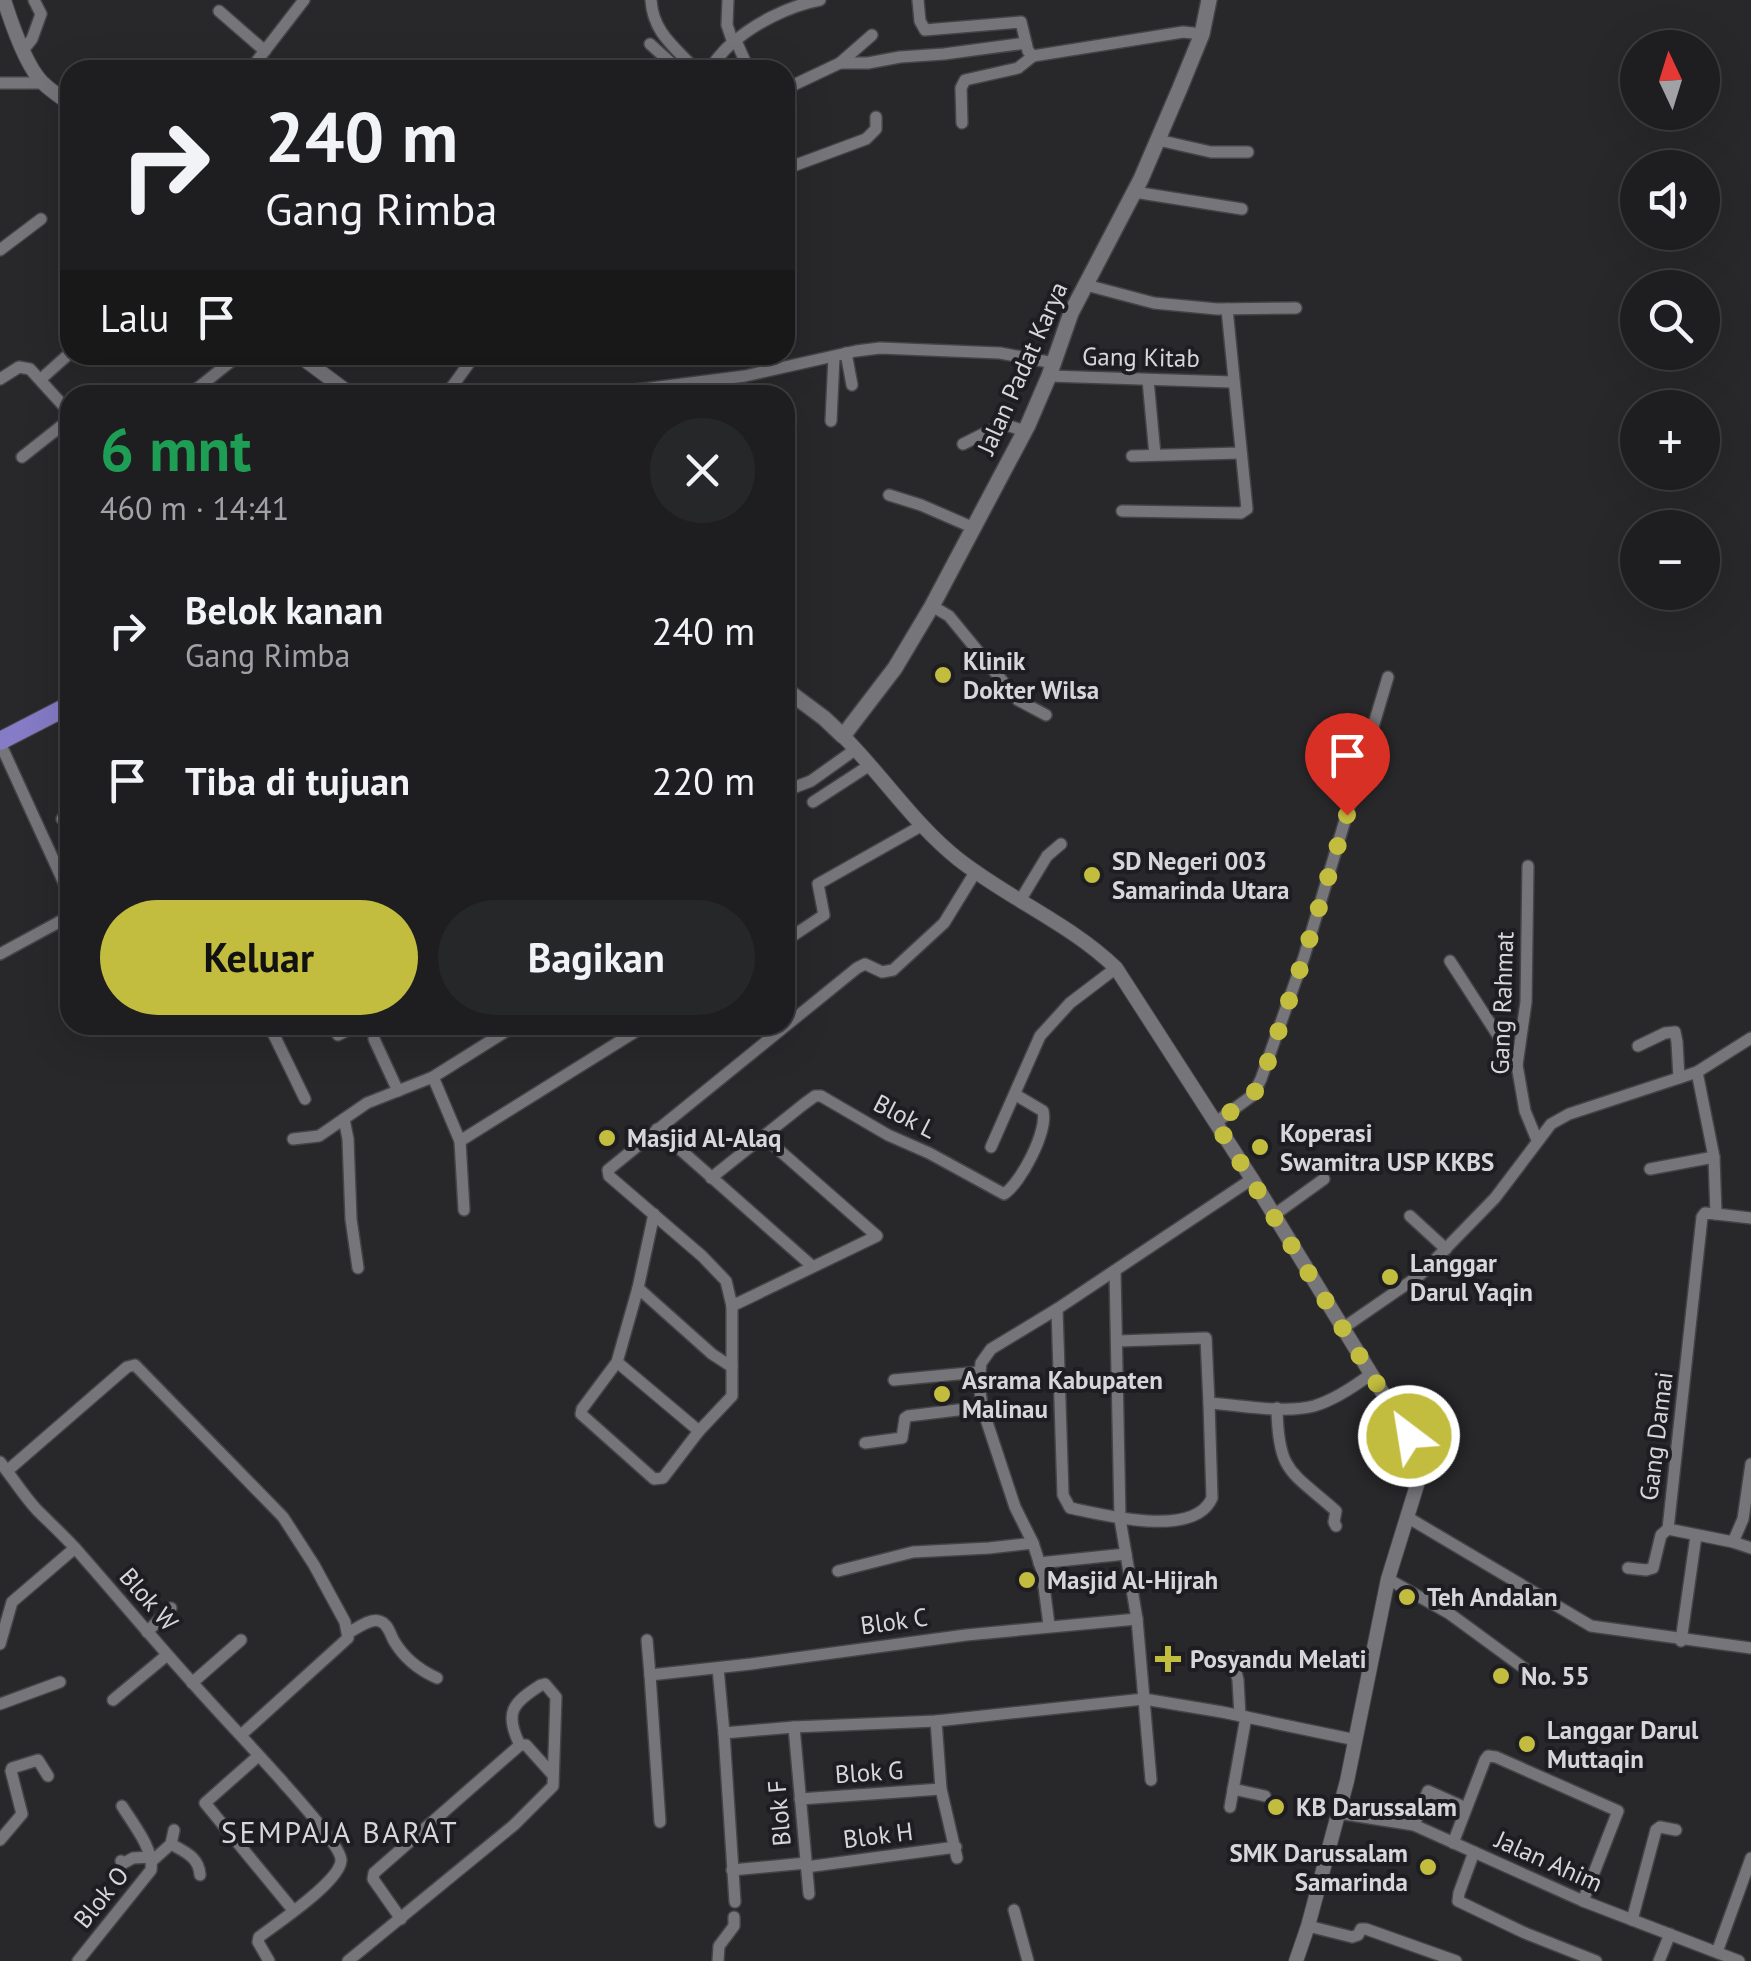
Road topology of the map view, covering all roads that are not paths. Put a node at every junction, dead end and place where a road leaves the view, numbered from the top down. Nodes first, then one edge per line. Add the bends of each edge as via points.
1 (4, 0) edge
2 (34, 0) edge
3 (50, 0) edge
4 (304, 0) edge
5 (651, 0) edge
6 (728, 0) edge
7 (820, 0) edge
8 (918, 0) edge
9 (1213, 2) edge
10 (219, 11) dead end
11 (41, 14) junction
12 (872, 34) dead end
13 (1202, 34) junction
14 (734, 42) junction
15 (1026, 43) junction
16 (650, 44) dead end
17 (24, 50) junction
18 (265, 50) junction
19 (1033, 56) junction
20 (258, 60) edge
21 (668, 60) edge
22 (686, 60) edge
23 (717, 60) edge
24 (744, 60) edge
25 (840, 63) junction
26 (0, 83) edge
27 (43, 83) junction
28 (795, 84) edge
29 (60, 96) edge
30 (876, 116) dead end
31 (962, 123) dead end
32 (1158, 140) junction
33 (1248, 152) dead end
34 (795, 165) edge
35 (1134, 192) junction
36 (1242, 209) dead end
37 (42, 218) dead end
38 (0, 250) edge
39 (1086, 285) junction
40 (1227, 308) junction
41 (1296, 308) dead end
42 (840, 355) junction
43 (60, 363) edge
44 (226, 365) edge
45 (316, 365) edge
46 (795, 365) edge
47 (795, 365) edge
48 (1051, 370) junction
49 (0, 378) edge
50 (40, 380) junction
51 (1148, 380) junction
52 (1232, 382) junction
53 (334, 383) joint
54 (202, 385) edge
55 (337, 385) edge
56 (674, 385) edge
57 (852, 385) dead end
58 (60, 404) edge
59 (831, 421) dead end
60 (60, 425) edge
61 (1025, 430) junction
62 (962, 444) dead end
63 (1240, 453) junction
64 (1155, 455) junction
65 (1132, 456) dead end
66 (22, 458) dead end
67 (889, 494) dead end
68 (1122, 512) dead end
69 (974, 528) junction
70 (932, 606) junction
71 (1388, 677) dead end
72 (60, 701) edge
73 (795, 702) edge
74 (60, 710) edge
75 (1046, 714) dead end
76 (0, 729) edge
77 (843, 736) junction
78 (0, 742) edge
79 (856, 749) junction
80 (870, 765) junction
81 (795, 788) edge
82 (813, 802) dead end
83 (922, 826) junction
84 (1061, 844) dead end
85 (60, 865) edge
86 (1528, 866) dead end
87 (976, 871) junction
88 (1022, 899) junction
89 (60, 921) edge
90 (795, 934) edge
91 (0, 954) edge
92 (1450, 961) dead end
93 (1116, 968) junction
94 (795, 1018) edge
95 (274, 1035) edge
96 (500, 1035) edge
97 (630, 1035) edge
98 (773, 1035) edge
99 (1751, 1038) edge
100 (374, 1039) dead end
101 (1638, 1046) dead end
102 (1517, 1065) junction
103 (1697, 1072) junction
104 (434, 1076) junction
105 (1679, 1078) junction
106 (398, 1091) junction
107 (1016, 1095) junction
108 (305, 1098) dead end
109 (344, 1119) junction
110 (1216, 1123) junction
111 (656, 1130) junction
112 (764, 1137) junction
113 (293, 1138) dead end
114 (1538, 1140) junction
115 (460, 1141) junction
116 (990, 1147) dead end
117 (1714, 1157) junction
118 (1650, 1170) dead end
119 (711, 1178) junction
120 (1252, 1179) junction
121 (1324, 1179) dead end
122 (464, 1210) dead end
123 (654, 1214) junction
124 (1716, 1214) junction
125 (1274, 1215) junction
126 (1410, 1216) dead end
127 (1751, 1218) edge
128 (1446, 1250) junction
129 (812, 1266) junction
130 (358, 1268) dead end
131 (1116, 1270) junction
132 (638, 1288) junction
133 (732, 1306) junction
134 (1057, 1309) junction
135 (1344, 1328) junction
136 (1118, 1341) junction
137 (617, 1362) junction
138 (732, 1366) junction
139 (979, 1372) junction
140 (1371, 1374) junction
141 (894, 1380) dead end
142 (1208, 1403) junction
143 (982, 1408) junction
144 (1277, 1408) junction
145 (699, 1431) junction
146 (866, 1443) dead end
147 (1751, 1464) edge
148 (4, 1467) edge
149 (1408, 1517) junction
150 (1120, 1518) junction
151 (1336, 1526) dead end
152 (1668, 1529) junction
153 (1696, 1536) junction
154 (1733, 1542) junction
155 (1032, 1543) junction
156 (76, 1548) junction
157 (1751, 1548) edge
158 (1126, 1554) junction
159 (1040, 1564) junction
160 (1628, 1568) dead end
161 (838, 1571) dead end
162 (1388, 1579) junction
163 (171, 1608) dead end
164 (1136, 1618) junction
165 (1049, 1625) junction
166 (147, 1632) junction
167 (348, 1632) junction
168 (242, 1640) dead end
169 (646, 1640) dead end
170 (1681, 1641) junction
171 (0, 1644) edge
172 (1751, 1648) edge
173 (167, 1654) junction
174 (1232, 1657) dead end
175 (718, 1668) junction
176 (654, 1674) junction
177 (1536, 1676) dead end
178 (437, 1678) dead end
179 (60, 1682) dead end
180 (192, 1683) junction
181 (1144, 1699) junction
182 (112, 1700) dead end
183 (0, 1704) edge
184 (1243, 1717) junction
185 (936, 1720) junction
186 (794, 1727) junction
187 (724, 1733) junction
188 (241, 1734) junction
189 (1356, 1740) junction
190 (520, 1745) junction
191 (262, 1760) junction
192 (552, 1775) junction
193 (48, 1776) dead end
194 (1151, 1780) dead end
195 (941, 1789) junction
196 (1233, 1789) junction
197 (1265, 1796) dead end
198 (800, 1799) junction
199 (122, 1806) dead end
200 (1230, 1807) dead end
201 (1466, 1808) junction
202 (1338, 1813) junction
203 (660, 1822) dead end
204 (1414, 1826) junction
205 (174, 1830) dead end
206 (1676, 1830) dead end
207 (0, 1840) edge
208 (1453, 1843) junction
209 (171, 1844) junction
210 (1474, 1852) junction
211 (1751, 1858) edge
212 (152, 1859) junction
213 (121, 1862) dead end
214 (806, 1865) junction
215 (732, 1870) junction
216 (200, 1874) dead end
217 (1746, 1888) edge
218 (809, 1894) dead end
219 (1583, 1901) junction
220 (735, 1902) dead end
221 (293, 1910) junction
222 (1014, 1910) dead end
223 (734, 1917) dead end
224 (401, 1919) junction
225 (1632, 1920) junction
226 (1308, 1926) junction
227 (1670, 1934) junction
228 (1717, 1952) junction
229 (78, 1961) edge
230 (269, 1961) edge
231 (348, 1961) edge
232 (718, 1961) edge
233 (1028, 1961) edge
234 (1296, 1961) edge
235 (1456, 1961) edge
236 (1596, 1961) edge
237 (1659, 1961) edge
238 (1740, 1961) edge

1 - 17 street
2 - 11 street
3 - 11 street
4 - 18 street
5 - 22 street via 654,22
6 - 14 street
7 - 14 street via 793,7
8 - 15 street via 925,30 1018,22
9 - 13 main road, Jalan Padat Karya
10 - 18 street
11 - 17 street
12 - 25 street
13 - 19 street
13 - 32 main road, Jalan Padat Karya
14 - 23 street
14 - 24 street
15 - 19 street
15 - 25 street
16 - 21 street
17 - 27 street
18 - 20 street
19 - 31 street via 1018,68 962,83
25 - 28 street
26 - 27 street
27 - 29 street
30 - 34 street via 876,129 866,139
32 - 33 street
32 - 35 main road, Jalan Padat Karya
35 - 36 street
35 - 39 main road, Jalan Padat Karya
37 - 38 street
39 - 40 street via 1143,302
39 - 48 main road, Jalan Padat Karya
40 - 41 street
40 - 52 street
42 - 46 street, Gang Kitab
42 - 48 street, Gang Kitab via 880,348 982,352 1021,356
42 - 57 street
42 - 59 street
43 - 50 street
44 - 54 street
45 - 53 street
47 - 56 street, Gang Kitab
48 - 51 street, Gang Kitab
48 - 61 main road, Jalan Padat Karya
49 - 50 street via 24,366
50 - 58 street
51 - 52 street, Gang Kitab
51 - 64 street
52 - 63 street
53 - 55 street
60 - 66 street
61 - 62 street via 1003,424
61 - 69 main road, Jalan Padat Karya
63 - 64 street
63 - 68 street via 1244,512
64 - 65 street
67 - 69 street
69 - 70 main road, Jalan Padat Karya
70 - 75 street via 949,616 1018,700
70 - 77 main road, Jalan Padat Karya
71 - 110 street via 1262,1079 1253,1095
72 - 76 main road
73 - 77 main road
74 - 78 main road
77 - 79 street
78 - 85 street
79 - 80 street
79 - 81 street
80 - 82 street
80 - 83 street
83 - 87 street
83 - 90 street via 818,884 824,915
84 - 88 street
86 - 102 street, Gang Rahmat via 1526,1002
87 - 88 street
87 - 94 street via 944,923 894,970 860,965
88 - 93 street
89 - 91 street
92 - 102 street
93 - 107 street via 1040,1036
93 - 110 street
95 - 108 street
96 - 104 street
97 - 115 street
98 - 111 street
99 - 103 street
100 - 106 street
101 - 105 street via 1674,1032
102 - 114 street, Gang Rahmat
103 - 105 street
103 - 117 street, Gang Damai
104 - 106 street
104 - 115 street
105 - 114 street via 1569,1114
106 - 109 street
107 - 112 street, Blok L via 1043,1110 1044,1126 1023,1172 1004,1194 828,1099 809,1100
107 - 116 street
109 - 113 street via 319,1136
109 - 130 street
110 - 120 street
111 - 119 street
111 - 123 street via 608,1170
112 - 119 street
112 - 129 street via 877,1236
114 - 128 street
115 - 122 street
117 - 118 street
117 - 124 street, Gang Damai
119 - 129 street
120 - 125 street
120 - 131 street
121 - 125 street
123 - 132 street
123 - 133 street via 726,1280
124 - 127 street
124 - 152 street, Gang Damai via 1702,1216
125 - 135 street
126 - 128 street
128 - 135 street
129 - 133 street
131 - 134 street
131 - 136 street
132 - 137 street
132 - 138 street
133 - 138 street
134 - 139 street via 991,1350
134 - 150 street via 1065,1501 1070,1508
135 - 140 street
136 - 142 street via 1206,1338
136 - 150 street
137 - 145 street
137 - 145 street via 581,1414 654,1478 662,1478
138 - 145 street via 732,1396
139 - 141 street
139 - 143 street
140 - 144 street via 1327,1402
140 - 149 street via 1414,1451 1417,1485
142 - 144 street
142 - 150 street via 1208,1506 1180,1520
143 - 146 street via 908,1416 902,1438
143 - 155 street
144 - 151 street via 1279,1444 1291,1472 1336,1512
147 - 154 street
148 - 156 street, Blok W
148 - 167 street via 127,1367 138,1366 284,1517
149 - 162 street
149 - 170 street via 1581,1623
150 - 158 street
152 - 153 street, Gang Damai
152 - 160 street via 1654,1568
153 - 154 street, Gang Damai
153 - 170 street
154 - 157 street, Gang Damai
155 - 159 street
155 - 161 street via 912,1552
156 - 166 street, Blok W
156 - 171 street via 12,1602
158 - 159 street
158 - 164 street
159 - 165 street
162 - 177 street
162 - 189 street
163 - 166 street
164 - 165 street, Blok C
164 - 181 street
165 - 175 street, Blok C
166 - 173 street, Blok W
167 - 178 street via 372,1621 386,1624 404,1656
167 - 188 street
168 - 180 street
169 - 176 street
170 - 172 street
173 - 180 street, Blok W
173 - 182 street
174 - 184 street
175 - 176 street, Blok C
175 - 187 street
176 - 203 street
179 - 183 street
180 - 188 street, Blok W
181 - 184 street
181 - 185 street
181 - 194 street
184 - 189 street
184 - 196 street
185 - 186 street
185 - 195 street
186 - 187 street
186 - 198 street, Blok F
187 - 215 street
188 - 191 street, Blok W
189 - 202 street
190 - 192 street
190 - 192 street via 511,1712 546,1684 556,1697
190 - 224 street via 374,1873
191 - 221 street, Blok W via 340,1854 338,1872
191 - 221 street via 205,1803
192 - 224 street via 553,1786 514,1825
193 - 207 street via 38,1760 12,1768 22,1814
195 - 198 street, Blok G
195 - 214 street, Blok H via 956,1853
196 - 197 street
196 - 200 street
198 - 214 street, Blok F
199 - 212 street, Blok O
201 - 204 street via 1428,1790
201 - 208 street
201 - 219 street via 1485,1760 1496,1756 1618,1811
202 - 204 street, Jalan Ahim
202 - 226 street
204 - 208 street, Jalan Ahim
205 - 209 street
206 - 225 street via 1656,1830
208 - 210 street, Jalan Ahim
209 - 212 street
209 - 216 street via 200,1864
210 - 219 street, Jalan Ahim
210 - 236 street via 1458,1901
211 - 217 street
212 - 213 street
212 - 229 street, Blok O via 151,1870
214 - 215 street, Blok H
214 - 218 street, Blok F
215 - 220 street
217 - 228 street
219 - 225 street, Jalan Ahim
221 - 230 street, Blok W via 259,1937
222 - 233 street
223 - 232 street via 718,1946
224 - 231 street
225 - 227 street, Jalan Ahim
226 - 234 street
226 - 235 street via 1352,1937 1366,1929
227 - 228 street, Jalan Ahim
227 - 237 street
228 - 238 street, Jalan Ahim

